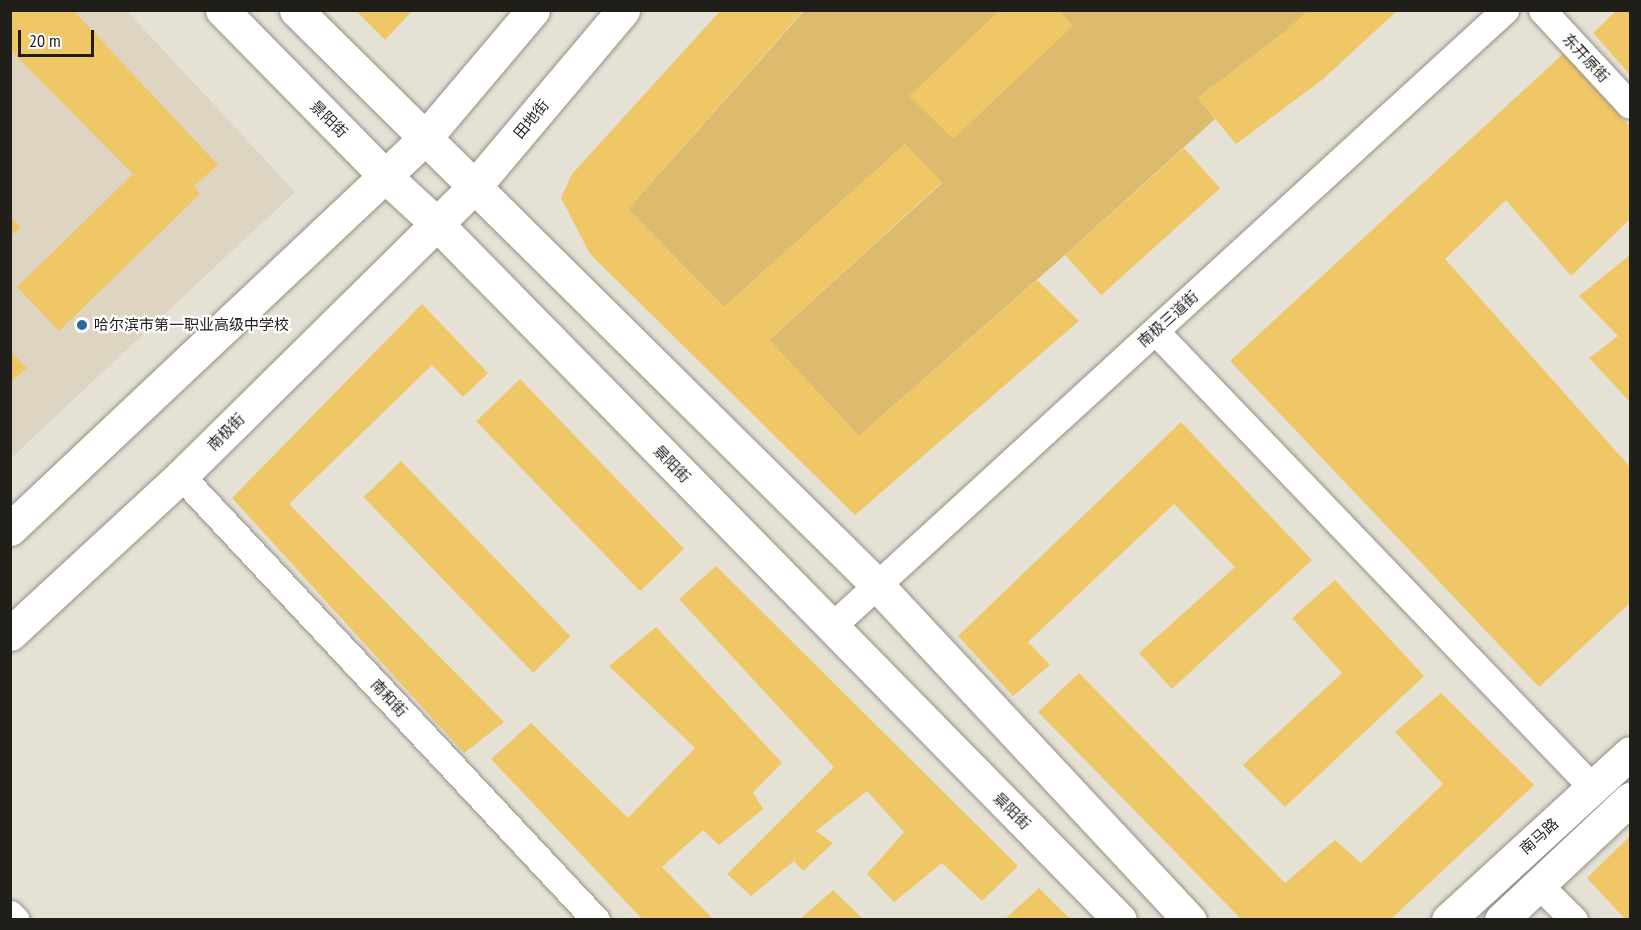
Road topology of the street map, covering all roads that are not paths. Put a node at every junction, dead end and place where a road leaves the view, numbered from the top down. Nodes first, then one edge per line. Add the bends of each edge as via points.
1 (222, 10) edge
2 (296, 10) edge
3 (533, 10) edge
4 (622, 10) edge
5 (1505, 10) edge
6 (1542, 10) edge
7 (1630, 105) edge
8 (425, 138) junction
9 (384, 175) junction
10 (475, 186) junction
11 (437, 224) junction
12 (1155, 331) junction
13 (182, 476) junction
14 (10, 529) edge
15 (878, 586) junction
16 (831, 627) junction
17 (10, 634) edge
18 (1630, 753) edge
19 (1593, 788) junction
20 (1630, 799) edge
21 (1538, 884) junction
22 (10, 914) edge
23 (15, 920) edge
24 (596, 920) edge
25 (1120, 920) edge
26 (1190, 920) edge
27 (1449, 920) edge
28 (1501, 920) edge
29 (1574, 920) edge

1 - 9 main road, 景阳街
2 - 8 main road
3 - 8 main road
4 - 10 main road, 田地街
5 - 12 street, 南极三道街
6 - 7 street, 东开原街
8 - 9 main road
8 - 10 main road
9 - 11 main road, 景阳街
9 - 14 main road
10 - 11 main road, 田地街
10 - 15 main road
11 - 13 main road, 南极街
11 - 16 main road, 景阳街
12 - 15 street, 南极三道街
12 - 19 street
13 - 17 main road, 南极街
13 - 24 street, 南和街
15 - 16 street, 南极三道街
15 - 26 main road
16 - 25 main road, 景阳街
18 - 19 main road, 南马路
19 - 27 main road, 南马路
20 - 21 main road
21 - 28 main road
21 - 29 street
22 - 23 street

